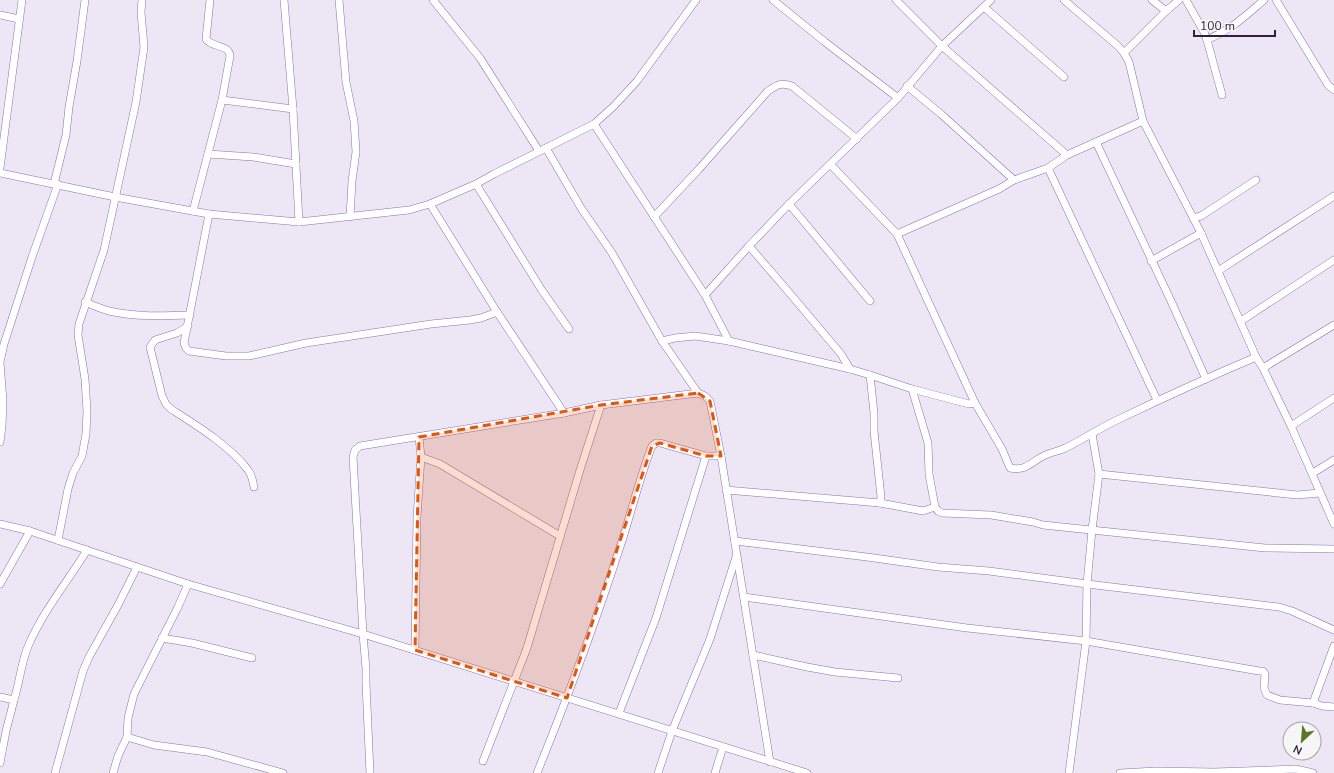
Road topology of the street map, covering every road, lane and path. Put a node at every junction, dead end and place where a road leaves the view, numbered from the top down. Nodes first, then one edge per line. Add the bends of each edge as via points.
1 (22, 0) edge
2 (85, 0) edge
3 (142, 0) edge
4 (210, 0) edge
5 (284, 0) edge
6 (338, 0) edge
7 (433, 0) edge
8 (696, 0) edge
9 (773, 0) edge
10 (896, 0) edge
11 (991, 0) edge
12 (1064, 0) edge
13 (1152, 0) edge
14 (1179, 0) edge
15 (1186, 0) edge
16 (1264, 0) edge
17 (1276, 0) edge
18 (984, 7) junction
19 (1166, 10) junction
20 (0, 15) edge
21 (19, 19) junction
22 (1207, 40) junction
23 (942, 46) junction
24 (1124, 53) junction
25 (1064, 77) dead end
26 (907, 86) junction
27 (1334, 90) edge
28 (1222, 95) dead end
29 (898, 98) junction
30 (222, 100) junction
31 (293, 109) junction
32 (1143, 121) junction
33 (594, 124) junction
34 (857, 138) junction
35 (1096, 142) junction
36 (542, 150) junction
37 (208, 154) junction
38 (1067, 155) junction
39 (296, 164) junction
40 (831, 165) junction
41 (0, 168) edge
42 (1048, 168) junction
43 (0, 173) edge
44 (1014, 180) junction
45 (1256, 180) dead end
46 (56, 184) junction
47 (476, 184) junction
48 (1334, 196) edge
49 (115, 197) junction
50 (430, 204) junction
51 (789, 204) junction
52 (193, 211) junction
53 (209, 214) junction
54 (350, 217) junction
55 (654, 217) junction
56 (1193, 218) junction
57 (299, 222) junction
58 (1201, 233) junction
59 (897, 234) junction
60 (749, 246) junction
61 (1151, 260) junction
62 (1334, 260) edge
63 (1218, 271) junction
64 (705, 294) junction
65 (870, 301) dead end
66 (85, 302) junction
67 (497, 312) junction
68 (190, 315) junction
69 (1241, 321) junction
70 (1334, 325) edge
71 (188, 326) junction
72 (569, 329) dead end
73 (662, 340) junction
74 (729, 341) junction
75 (1256, 357) junction
76 (1263, 368) junction
77 (850, 369) junction
78 (870, 375) junction
79 (1206, 379) junction
80 (912, 389) junction
81 (698, 393) junction
82 (1334, 398) edge
83 (1157, 400) junction
84 (975, 403) junction
85 (601, 405) junction
86 (564, 413) junction
87 (1291, 426) junction
88 (1092, 434) junction
89 (419, 437) junction
90 (0, 442) edge
91 (706, 456) junction
92 (721, 456) junction
93 (421, 457) junction
94 (1334, 460) edge
95 (1313, 473) junction
96 (1099, 474) junction
97 (254, 487) dead end
98 (726, 490) junction
99 (1320, 493) junction
100 (880, 503) junction
101 (935, 507) junction
102 (0, 524) edge
103 (1334, 524) edge
104 (1092, 530) junction
105 (30, 531) junction
106 (560, 536) junction
107 (58, 540) junction
108 (735, 541) junction
109 (1334, 549) edge
110 (87, 550) junction
111 (737, 554) junction
112 (137, 567) junction
113 (0, 584) edge
114 (188, 584) junction
115 (1087, 584) junction
116 (744, 597) junction
117 (1334, 630) edge
118 (363, 634) junction
119 (162, 638) junction
120 (1086, 641) junction
121 (1334, 646) edge
122 (415, 650) junction
123 (753, 655) junction
124 (252, 658) dead end
125 (898, 678) dead end
126 (514, 681) junction
127 (0, 697) edge
128 (568, 698) junction
129 (14, 700) junction
130 (1313, 703) junction
131 (1334, 707) edge
132 (619, 714) junction
133 (672, 731) junction
134 (127, 737) junction
135 (723, 747) junction
136 (483, 761) dead end
137 (770, 762) junction
138 (0, 763) edge
139 (55, 773) edge
140 (113, 773) edge
141 (283, 773) edge
142 (370, 773) edge
143 (537, 773) edge
144 (658, 773) edge
145 (715, 773) edge
146 (807, 773) edge
147 (1069, 773) edge
148 (1120, 773) edge
149 (1313, 773) edge

1 - 21 street
2 - 46 street via 66,135
3 - 49 street via 144,47 136,102
4 - 30 street via 206,39 210,44 230,52
5 - 31 street
6 - 54 street via 356,152
7 - 36 street via 480,58
8 - 33 street via 636,81
9 - 29 street
10 - 23 street
11 - 18 street
12 - 24 street
13 - 19 street
14 - 19 street
15 - 22 street
16 - 22 street via 1228,30
17 - 27 street via 1328,85
18 - 23 street
18 - 25 street
19 - 24 street
20 - 21 street
21 - 41 street
22 - 28 street
23 - 26 street
23 - 38 street
24 - 32 street via 1129,62
26 - 29 street
26 - 44 street
29 - 34 street
30 - 31 street
30 - 37 street
31 - 39 street
32 - 35 street
32 - 56 street
33 - 36 street
33 - 55 street
34 - 40 street
34 - 55 street via 792,86 784,83 777,85 768,91
35 - 38 street
35 - 61 street
36 - 47 street
36 - 73 street via 612,253
37 - 39 street via 253,157
37 - 52 street
38 - 42 street
39 - 57 street
40 - 51 street
40 - 59 street
42 - 44 street
42 - 83 street
43 - 46 street
44 - 59 street
45 - 56 street via 1217,207
46 - 49 street
46 - 90 street via 0,362 3,401
47 - 50 street
47 - 72 street
48 - 63 street
49 - 52 street
49 - 66 street via 104,250
50 - 54 street via 409,210
50 - 67 street
51 - 60 street
51 - 65 street
52 - 53 street
53 - 57 street
53 - 68 street
54 - 57 street
55 - 64 street
56 - 58 street
58 - 61 street
58 - 63 street
59 - 84 street
60 - 64 street
60 - 77 street via 836,348
61 - 79 street
62 - 69 street
63 - 69 street
64 - 74 street
66 - 68 street via 108,311 132,315
66 - 107 street via 78,335 85,379 86,434 82,456 68,490
67 - 71 street via 470,320 306,343 238,357 189,351 184,343
67 - 86 street
68 - 71 street
69 - 75 street
70 - 76 street
71 - 97 street via 177,333 155,340 150,347 162,396 170,409 219,442 243,464 253,478
73 - 74 street via 695,336
73 - 81 street
74 - 77 street
75 - 76 street
75 - 79 street
76 - 87 street
77 - 78 street
78 - 80 street
78 - 100 street
79 - 83 street
80 - 84 street via 969,404
80 - 101 street via 928,443 929,474
81 - 85 street
81 - 92 street via 710,401
82 - 87 street
83 - 88 street
84 - 88 street via 1010,468 1025,468 1046,454 1061,450
85 - 86 street
85 - 106 street
86 - 89 street
87 - 95 street
88 - 96 street
89 - 93 street
89 - 118 street via 360,446 355,450 353,457
91 - 92 street
91 - 128 street via 660,443 652,446
91 - 132 street via 656,618
92 - 98 street
93 - 106 street via 440,464
93 - 122 street via 417,517
94 - 95 street
95 - 99 street
96 - 99 street via 1297,494
96 - 104 street
98 - 100 street
98 - 108 street
99 - 103 street
100 - 101 street via 924,510
101 - 104 street via 942,513 991,514 1043,525
102 - 105 street
104 - 109 street via 1265,548
104 - 115 street
105 - 107 street
105 - 113 street
106 - 126 street via 527,648
107 - 110 street
108 - 111 street
108 - 115 street via 938,567 989,570
110 - 112 street
110 - 129 street via 29,644 21,666
111 - 116 street
111 - 133 street via 710,639
112 - 114 street
112 - 139 street via 83,671
114 - 118 street
114 - 119 street
115 - 117 street via 1279,607 1292,610
115 - 120 street
116 - 120 street via 967,628
116 - 123 street
118 - 122 street
118 - 142 street
119 - 124 street
119 - 134 street via 134,694 128,718
120 - 130 street via 1263,671 1266,674 1264,688 1267,695 1280,700
120 - 147 street
121 - 130 street
122 - 126 street
123 - 125 street via 835,672
123 - 137 street
126 - 128 street
126 - 136 street
127 - 129 street
128 - 132 street
128 - 143 street
129 - 138 street
130 - 131 street
132 - 133 street
133 - 135 street
133 - 144 street
134 - 140 street
134 - 141 street via 154,745 207,752
135 - 137 street
135 - 145 street
137 - 146 street
148 - 149 street via 1296,770

